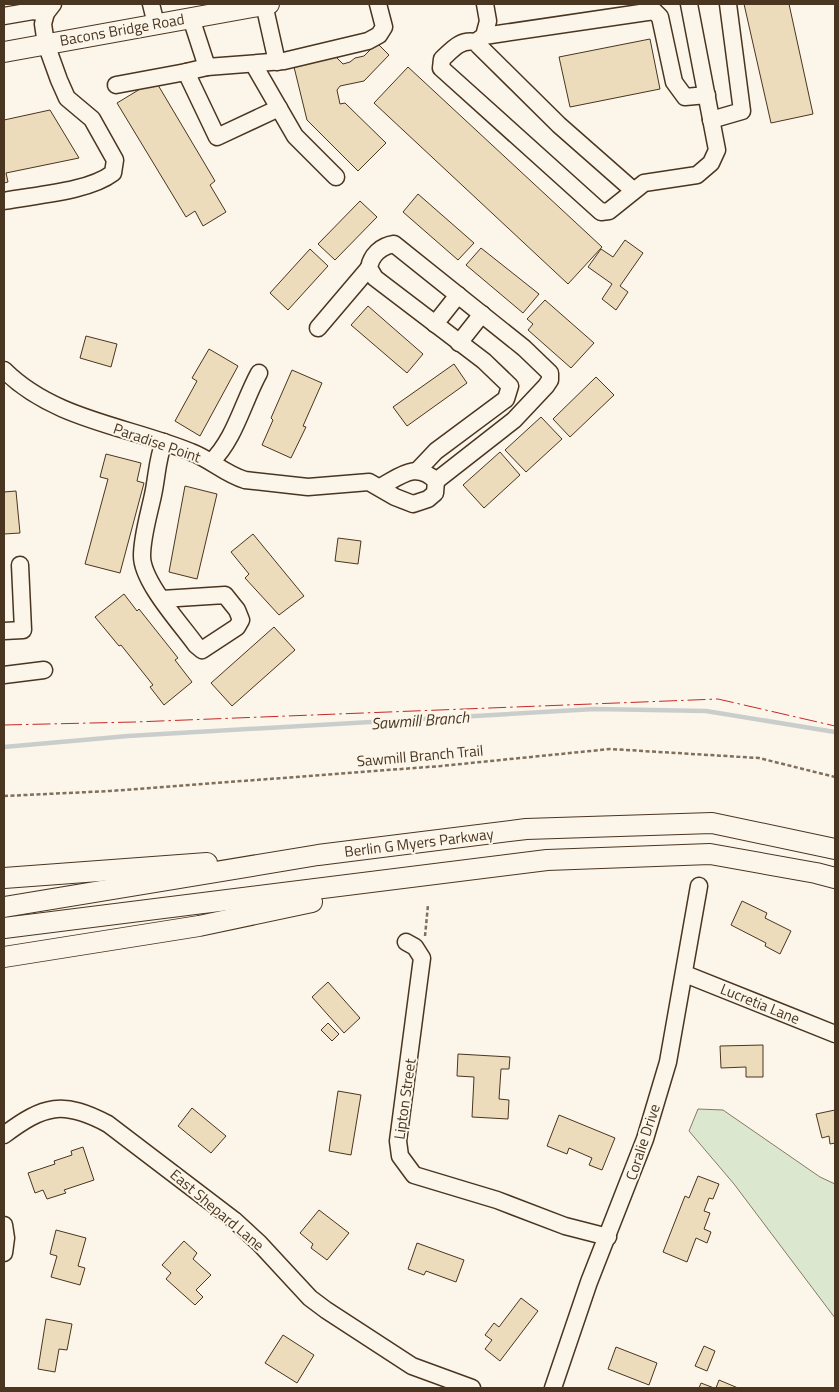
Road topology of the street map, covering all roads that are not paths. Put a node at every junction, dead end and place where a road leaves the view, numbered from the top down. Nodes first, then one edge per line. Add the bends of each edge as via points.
1 (151, 4) edge
2 (266, 4) edge
3 (378, 4) edge
4 (486, 4) edge
5 (689, 4) edge
6 (728, 4) edge
7 (50, 9) edge
8 (4, 16) edge
9 (191, 18) junction
10 (156, 24) junction
11 (479, 39) junction
12 (46, 44) junction
13 (4, 52) edge
14 (277, 62) junction
15 (254, 65) junction
16 (207, 67) junction
17 (186, 72) junction
18 (116, 85) dead end
19 (706, 95) junction
20 (279, 108) junction
21 (711, 120) junction
22 (336, 177) dead end
23 (634, 191) junction
24 (4, 201) edge
25 (369, 268) junction
26 (458, 295) junction
27 (482, 314) junction
28 (435, 324) junction
29 (318, 328) dead end
30 (459, 343) junction
31 (4, 370) edge
32 (259, 373) dead end
33 (164, 442) junction
34 (211, 462) junction
35 (418, 470) junction
36 (436, 481) junction
37 (380, 487) junction
38 (20, 565) dead end
39 (162, 599) junction
40 (4, 631) edge
41 (44, 670) dead end
42 (4, 674) edge
43 (835, 849) edge
44 (318, 855) junction
45 (442, 875) junction
46 (4, 878) edge
47 (835, 878) edge
48 (699, 886) dead end
49 (4, 907) edge
50 (4, 928) edge
51 (406, 942) dead end
52 (4, 957) edge
53 (685, 974) junction
54 (835, 1034) edge
55 (4, 1135) edge
56 (4, 1226) edge
57 (608, 1237) junction
58 (4, 1253) edge
59 (472, 1388) edge
60 (553, 1388) edge

1 - 10 street
2 - 9 main road, Bacons Bridge Road
2 - 14 street
3 - 14 street via 384,27 379,35 368,41
4 - 11 street via 488,21
5 - 19 street
6 - 21 street via 742,112
7 - 8 street
7 - 12 street via 43,24
9 - 10 main road, Bacons Bridge Road
9 - 16 street
10 - 12 main road, Bacons Bridge Road
11 - 19 street via 654,11 660,17 678,91 685,97
11 - 23 street via 560,125
11 - 23 street via 457,45 442,59 441,68 601,212 609,212
12 - 13 main road, Bacons Bridge Road
12 - 24 street via 67,98 92,119 116,160 113,173 103,181
14 - 15 street
15 - 16 street
15 - 20 street
16 - 17 street
17 - 18 street
17 - 20 street via 217,138
19 - 21 street
20 - 22 street via 295,136
21 - 23 street via 717,150 711,163 697,175 644,183
25 - 26 street via 378,250 394,244
25 - 28 street via 375,278
25 - 29 street
26 - 27 street
26 - 28 street
27 - 30 street
27 - 36 street via 547,368 550,380 514,420
28 - 30 street
30 - 35 street via 506,381 510,386 509,392 506,399 436,451
31 - 33 street, Paradise Point via 49,403 126,432
32 - 34 street via 220,453
33 - 34 street, Paradise Point
33 - 39 street via 158,456 158,472 142,557 149,578
34 - 37 street, Paradise Point via 236,477 283,486 364,482
35 - 36 street
35 - 37 street via 407,472
36 - 37 street, Paradise Point via 435,493 413,504
38 - 40 street via 23,630
39 - 39 street via 202,650 237,627 241,620 225,595
41 - 42 street
43 - 44 main road, Berlin G Myers Parkway via 712,823 526,829
44 - 46 main road
44 - 49 main road, Berlin G Myers Parkway
45 - 47 main road via 547,860 710,854
45 - 50 main road
45 - 52 main road via 199,926
48 - 53 street, Coralie Drive
51 - 57 street, Lipton Street via 415,947 422,958 398,1141 400,1156 414,1175 497,1200 565,1226
53 - 54 street, Lucretia Lane
53 - 57 street, Coralie Drive via 668,1062 645,1140
55 - 59 street, East Shepard Lane via 34,1115 52,1109 69,1108 88,1113 108,1124 234,1220 310,1298 412,1366
56 - 58 street
57 - 60 street, Coralie Drive

